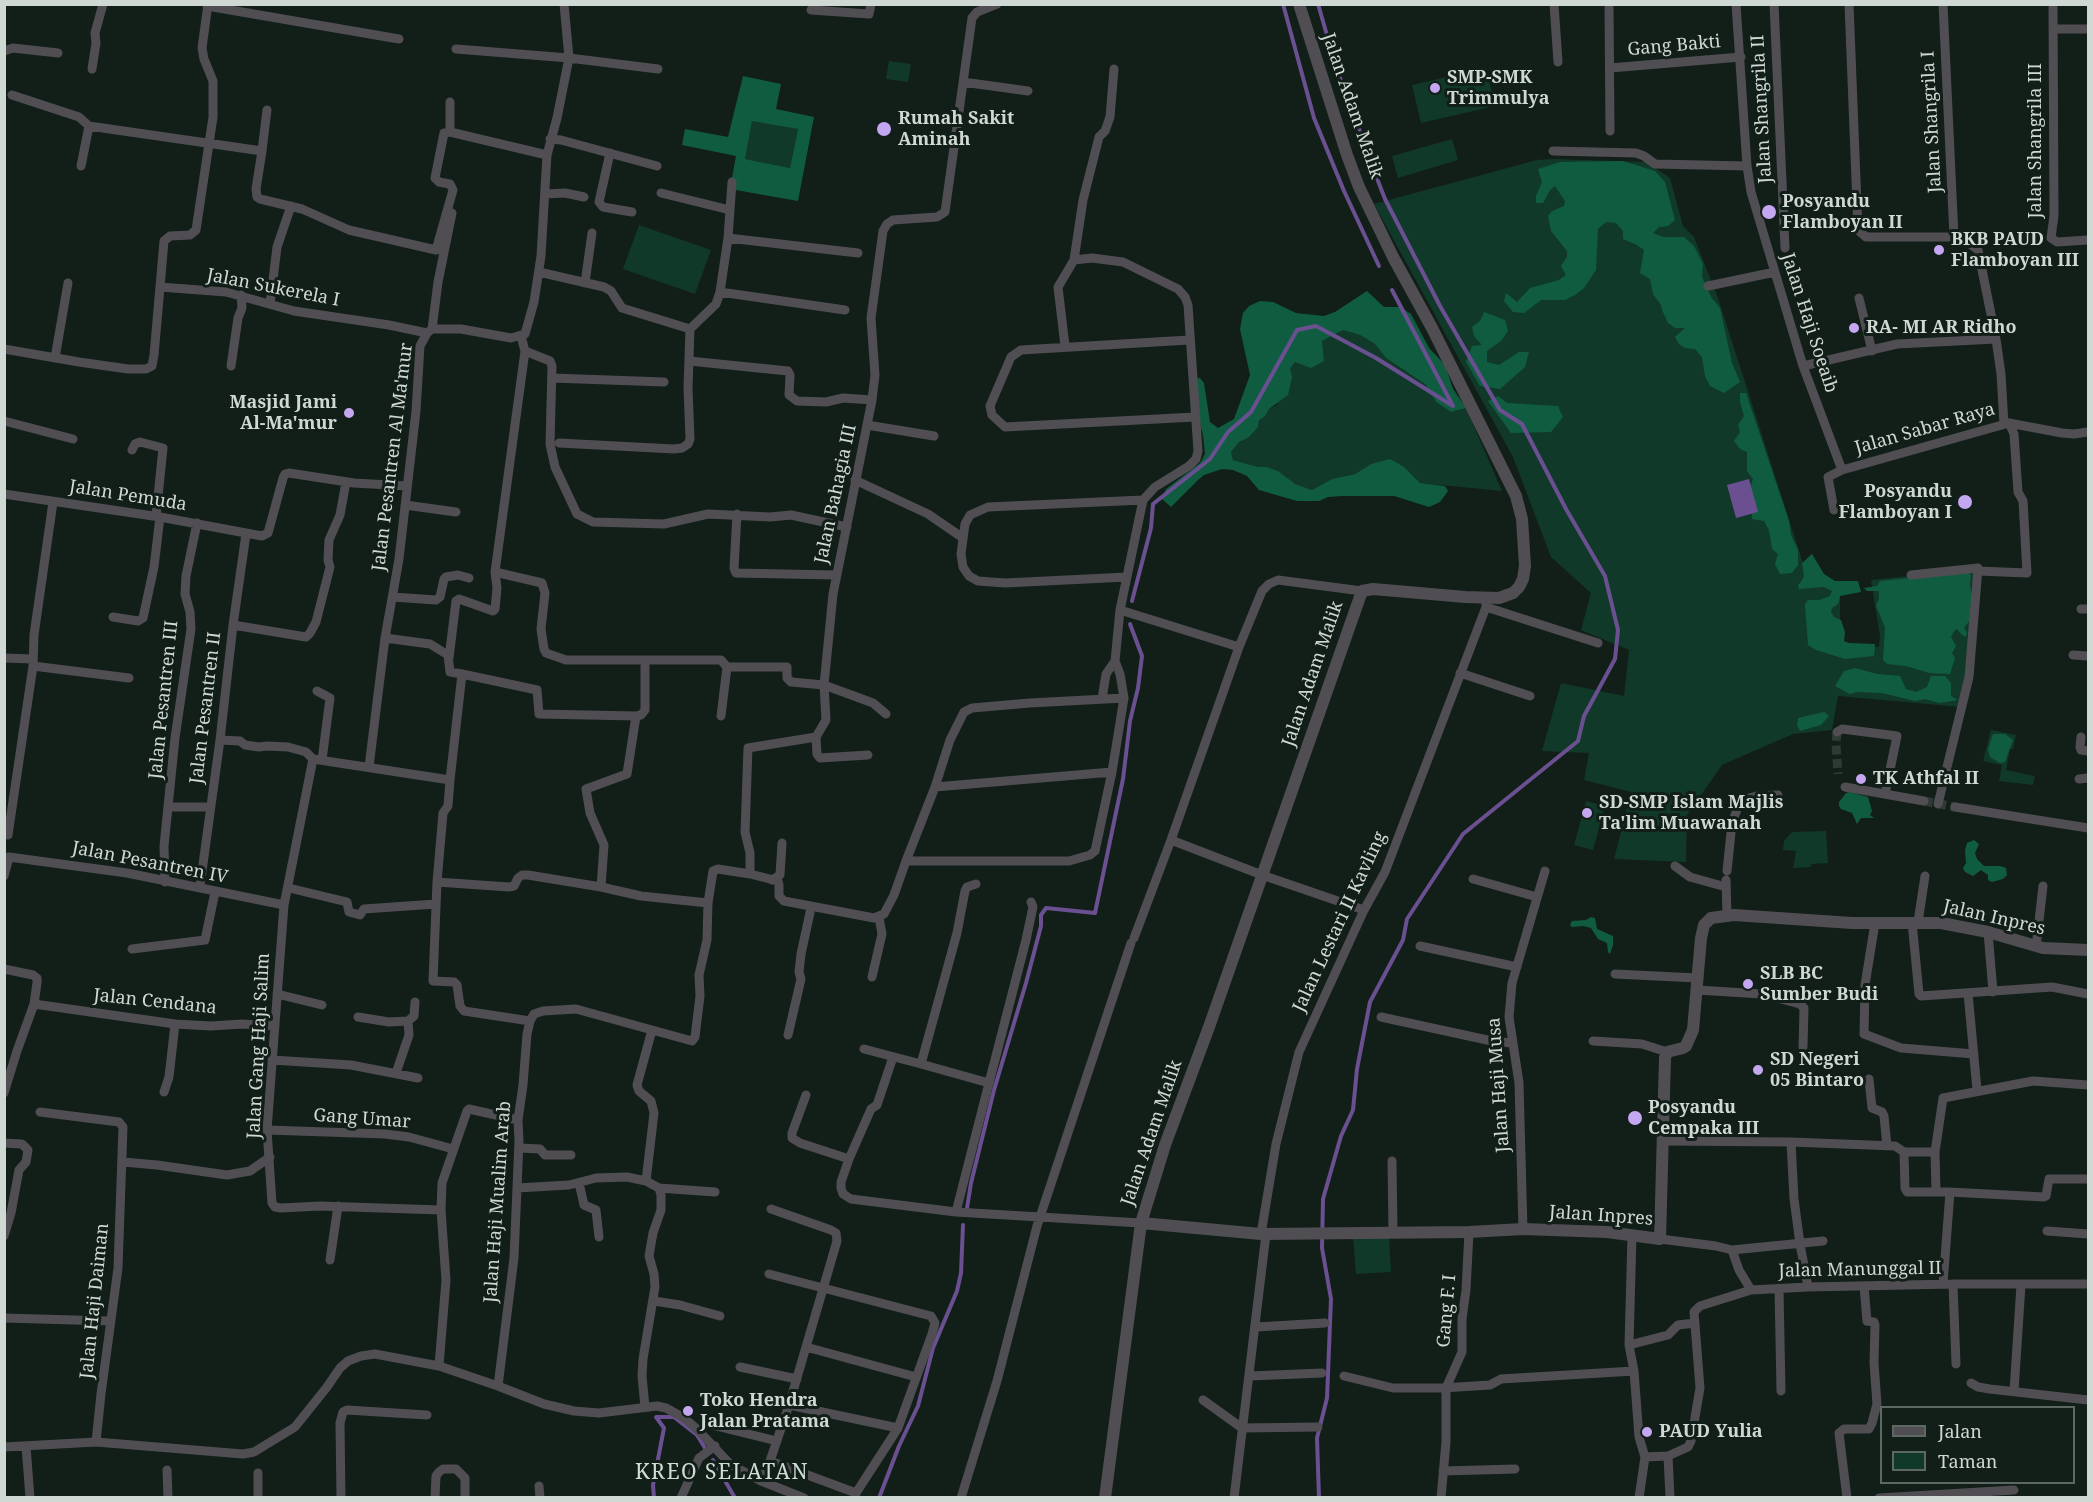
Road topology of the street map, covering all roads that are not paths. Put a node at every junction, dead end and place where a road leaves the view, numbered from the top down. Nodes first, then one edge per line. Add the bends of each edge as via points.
1 (103, 4) edge
2 (564, 4) edge
3 (998, 4) edge
4 (1299, 4) edge
5 (1554, 4) edge
6 (1609, 4) edge
7 (1736, 4) edge
8 (1774, 4) edge
9 (1849, 4) edge
10 (1943, 4) edge
11 (2053, 4) edge
12 (207, 5) edge
13 (870, 9) edge
14 (811, 10) dead end
15 (2053, 29) junction
16 (2088, 29) edge
17 (399, 39) dead end
18 (456, 49) dead end
19 (4, 51) edge
20 (58, 53) dead end
21 (1741, 57) junction
22 (569, 58) junction
23 (1558, 62) dead end
24 (1610, 68) junction
25 (92, 69) dead end
26 (658, 69) dead end
27 (1114, 69) dead end
28 (963, 82) junction
29 (1028, 91) dead end
30 (12, 95) dead end
31 (450, 102) dead end
32 (267, 110) dead end
33 (89, 126) junction
34 (1610, 131) dead end
35 (450, 132) junction
36 (550, 139) junction
37 (209, 145) junction
38 (262, 151) junction
39 (1553, 152) dead end
40 (610, 153) junction
41 (547, 155) junction
42 (81, 166) dead end
43 (657, 166) dead end
44 (1747, 166) junction
45 (732, 182) dead end
46 (661, 193) dead end
47 (545, 194) junction
48 (584, 197) dead end
49 (291, 206) junction
50 (448, 208) junction
51 (730, 210) junction
52 (632, 212) dead end
53 (592, 233) dead end
54 (1954, 237) junction
55 (729, 238) junction
56 (2088, 240) edge
57 (1785, 249) dead end
58 (858, 253) dead end
59 (1074, 260) junction
60 (539, 272) junction
61 (1774, 272) junction
62 (68, 283) dead end
63 (585, 283) junction
64 (1708, 286) dead end
65 (160, 287) junction
66 (720, 292) junction
67 (241, 295) junction
68 (1859, 298) dead end
69 (270, 304) junction
70 (845, 309) dead end
71 (690, 329) junction
72 (430, 331) junction
73 (521, 336) junction
74 (1996, 339) junction
75 (1189, 340) junction
76 (1065, 346) junction
77 (4, 349) edge
78 (525, 351) junction
79 (1872, 351) junction
80 (55, 358) junction
81 (689, 361) junction
82 (231, 366) dead end
83 (1803, 366) junction
84 (552, 378) junction
85 (664, 382) dead end
86 (872, 400) junction
87 (1195, 417) junction
88 (4, 421) edge
89 (2006, 423) junction
90 (867, 425) junction
91 (2088, 432) edge
92 (934, 436) dead end
93 (73, 439) dead end
94 (559, 443) dead end
95 (132, 450) dead end
96 (1842, 470) junction
97 (855, 480) junction
98 (346, 482) junction
99 (407, 486) junction
100 (4, 494) edge
101 (1143, 500) junction
102 (53, 502) junction
103 (405, 505) junction
104 (1834, 510) dead end
105 (456, 512) dead end
106 (737, 514) junction
107 (158, 517) junction
108 (197, 524) junction
109 (847, 527) junction
110 (246, 534) junction
111 (963, 538) junction
112 (1978, 570) junction
113 (495, 572) junction
114 (1911, 574) dead end
115 (836, 575) junction
116 (1126, 577) junction
117 (469, 578) dead end
118 (1362, 591) junction
119 (393, 597) junction
120 (1486, 603) junction
121 (1120, 610) junction
122 (113, 616) dead end
123 (233, 625) junction
124 (385, 638) junction
125 (1598, 643) dead end
126 (1239, 647) junction
127 (2073, 655) dead end
128 (2088, 656) edge
129 (4, 658) edge
130 (449, 658) junction
131 (645, 660) junction
132 (1115, 661) junction
133 (33, 662) junction
134 (727, 667) junction
135 (1460, 673) junction
136 (462, 674) junction
137 (129, 678) dead end
138 (824, 685) junction
139 (317, 691) dead end
140 (1530, 696) dead end
141 (1124, 698) junction
142 (1102, 699) junction
143 (886, 714) dead end
144 (636, 716) junction
145 (721, 716) dead end
146 (1840, 731) dead end
147 (816, 737) junction
148 (2081, 737) dead end
149 (220, 740) junction
150 (2088, 751) edge
151 (868, 755) dead end
152 (317, 760) junction
153 (369, 767) junction
154 (1112, 772) junction
155 (449, 776) junction
156 (935, 787) junction
157 (1845, 787) dead end
158 (1885, 794) junction
159 (1778, 795) dead end
160 (1924, 801) tunnel mouth
161 (1938, 804) dead end
162 (169, 807) junction
163 (210, 807) junction
164 (1955, 807) tunnel mouth
165 (2088, 828) edge
166 (8, 835) dead end
167 (1171, 840) junction
168 (782, 843) dead end
169 (906, 861) junction
170 (1675, 866) dead end
171 (1545, 871) dead end
172 (750, 873) junction
173 (1262, 875) junction
174 (4, 876) edge
175 (1925, 876) dead end
176 (1473, 879) dead end
177 (1726, 879) junction
178 (772, 880) junction
179 (165, 882) junction
180 (437, 882) junction
181 (976, 884) dead end
182 (200, 886) junction
183 (2043, 886) dead end
184 (601, 887) junction
185 (288, 888) junction
186 (215, 892) junction
187 (1537, 897) junction
188 (1031, 902) dead end
189 (708, 903) junction
190 (436, 904) junction
191 (284, 905) junction
192 (812, 908) junction
193 (1364, 910) junction
194 (1727, 915) junction
195 (879, 917) junction
196 (1915, 922) junction
197 (1875, 923) junction
198 (1988, 932) junction
199 (1420, 946) dead end
200 (2036, 947) junction
201 (132, 949) dead end
202 (2088, 950) edge
203 (1517, 967) junction
204 (4, 969) edge
205 (1615, 974) dead end
206 (872, 977) dead end
207 (1697, 984) junction
208 (1993, 992) junction
209 (1968, 993) junction
210 (277, 994) junction
211 (2088, 994) edge
212 (415, 1002) dead end
213 (34, 1004) junction
214 (322, 1005) dead end
215 (358, 1017) dead end
216 (1381, 1017) dead end
217 (408, 1021) junction
218 (530, 1021) junction
219 (175, 1024) junction
220 (274, 1026) junction
221 (652, 1030) junction
222 (788, 1035) dead end
223 (1593, 1041) dead end
224 (1511, 1043) junction
225 (1803, 1047) dead end
226 (4, 1049) edge
227 (864, 1049) dead end
228 (16, 1051) junction
229 (1667, 1052) junction
230 (1974, 1054) junction
231 (892, 1057) junction
232 (272, 1060) junction
233 (921, 1064) junction
234 (396, 1073) junction
235 (418, 1078) dead end
236 (1869, 1079) dead end
237 (989, 1083) junction
238 (2088, 1085) edge
239 (1977, 1090) junction
240 (164, 1092) dead end
241 (4, 1093) edge
242 (806, 1095) dead end
243 (40, 1112) dead end
244 (518, 1120) junction
245 (267, 1130) junction
246 (1663, 1141) junction
247 (1791, 1142) junction
248 (4, 1143) edge
249 (1887, 1146) junction
250 (519, 1148) junction
251 (453, 1149) junction
252 (1904, 1152) junction
253 (1935, 1152) junction
254 (572, 1155) dead end
255 (270, 1157) junction
256 (849, 1159) junction
257 (1392, 1161) dead end
258 (123, 1162) junction
259 (2088, 1179) edge
260 (646, 1181) junction
261 (579, 1183) junction
262 (517, 1188) junction
263 (659, 1188) junction
264 (1936, 1191) junction
265 (715, 1192) dead end
266 (1950, 1192) junction
267 (338, 1206) junction
268 (771, 1209) dead end
269 (441, 1210) junction
270 (956, 1212) junction
271 (1040, 1217) junction
272 (1141, 1222) junction
273 (1522, 1229) junction
274 (1393, 1231) junction
275 (1469, 1232) junction
276 (2047, 1232) dead end
277 (1263, 1234) junction
278 (2088, 1234) edge
279 (1632, 1235) junction
280 (4, 1236) edge
281 (599, 1237) dead end
282 (1660, 1239) junction
283 (1823, 1241) dead end
284 (1800, 1244) junction
285 (1732, 1250) junction
286 (330, 1260) dead end
287 (769, 1274) dead end
288 (1948, 1284) junction
289 (2088, 1284) edge
290 (2021, 1285) junction
291 (1808, 1287) junction
292 (1864, 1287) junction
293 (1779, 1288) junction
294 (822, 1289) junction
295 (1751, 1290) junction
296 (654, 1301) junction
297 (720, 1316) dead end
298 (4, 1318) edge
299 (110, 1321) junction
300 (1325, 1323) dead end
301 (1695, 1323) junction
302 (1256, 1327) junction
303 (1629, 1345) junction
304 (806, 1347) junction
305 (1956, 1364) dead end
306 (439, 1366) junction
307 (740, 1367) dead end
308 (1634, 1371) junction
309 (1322, 1373) dead end
310 (1250, 1376) junction
311 (1344, 1376) dead end
312 (916, 1377) junction
313 (797, 1379) junction
314 (1971, 1383) dead end
315 (498, 1386) junction
316 (1446, 1388) junction
317 (1781, 1391) dead end
318 (2014, 1391) junction
319 (1203, 1400) dead end
320 (2088, 1400) edge
321 (789, 1405) junction
322 (645, 1407) junction
323 (427, 1415) dead end
324 (712, 1425) dead end
325 (1318, 1427) dead end
326 (898, 1428) junction
327 (1242, 1428) junction
328 (777, 1441) junction
329 (96, 1442) junction
330 (26, 1446) junction
331 (715, 1446) junction
332 (4, 1447) edge
333 (1645, 1456) junction
334 (1668, 1456) junction
335 (770, 1461) junction
336 (1515, 1469) dead end
337 (167, 1470) dead end
338 (1443, 1472) junction
339 (258, 1473) dead end
340 (761, 1481) junction
341 (539, 1486) dead end
342 (2014, 1490) dead end
343 (855, 1495) edge
344 (30, 1497) edge
345 (168, 1497) edge
346 (258, 1497) edge
347 (340, 1497) edge
348 (435, 1497) edge
349 (465, 1497) edge
350 (540, 1497) edge
351 (681, 1497) edge
352 (804, 1497) edge
353 (961, 1497) edge
354 (1105, 1497) edge
355 (1234, 1497) edge
356 (1441, 1497) edge
357 (1639, 1497) edge
358 (1670, 1497) edge
359 (1846, 1497) edge
360 (1879, 1497) edge

1 - 25 street via 95,33
2 - 22 street
3 - 28 street via 972,18
4 - 120 street, Jalan Adam Malik via 1359,187 1516,496 1525,543 1523,579 1513,593
5 - 23 street
6 - 24 street
7 - 21 street, Jalan Haji Soeaib
8 - 57 street, Jalan Shangrila II
9 - 54 street via 1858,230 1866,237
10 - 54 street, Jalan Shangrila I
11 - 15 street, Jalan Shangrila III
12 - 17 street
12 - 37 street via 202,48 213,81 214,100
13 - 14 street
15 - 16 street
15 - 56 street, Jalan Shangrila III via 2051,238 2057,242
18 - 22 street
19 - 20 street via 13,48
21 - 24 street, Gang Bakti
21 - 44 street, Jalan Haji Soeaib
22 - 26 street
22 - 36 street
24 - 34 street
27 - 59 street via 1110,117 1106,131 1099,137
28 - 29 street
28 - 86 street, Jalan Bahagia III via 945,212 937,217 893,220 884,231 871,318 875,375
30 - 33 street via 79,117
31 - 35 street
32 - 38 street
33 - 37 street
33 - 42 street
35 - 41 street
35 - 50 street via 442,136 435,175 453,190
36 - 40 street
36 - 41 street
37 - 38 street
37 - 65 street via 196,230 164,241
38 - 49 street via 257,197
39 - 44 street via 1636,153 1655,164
40 - 43 street
40 - 52 street via 599,202 603,207
41 - 47 street
44 - 61 street, Jalan Haji Soeaib
45 - 51 street
46 - 51 street
47 - 48 street
47 - 60 street
49 - 50 street via 349,230 436,250
49 - 69 street via 277,248
50 - 72 street via 452,216
51 - 55 street
53 - 63 street
54 - 74 street via 1978,250
55 - 58 street
55 - 66 street
59 - 75 street via 1124,262 1178,289 1188,305
59 - 76 street via 1059,287
60 - 63 street
60 - 73 street via 529,324
61 - 64 street
61 - 83 street, Jalan Haji Soeaib
62 - 80 street
63 - 71 street via 611,291 619,305 630,312
65 - 67 street, Jalan Sukerela I
65 - 80 street via 152,366 128,369
66 - 70 street
66 - 71 street via 716,304
67 - 69 street, Jalan Sukerela I
67 - 82 street
68 - 79 street
69 - 72 street, Jalan Sukerela I
71 - 81 street
72 - 73 street, Jalan Pesantren Al Ma'mur via 461,329 511,338
72 - 99 street, Jalan Pesantren Al Ma'mur via 420,346
73 - 78 street
74 - 79 street via 1897,344
74 - 89 street
75 - 76 street
75 - 87 street
76 - 87 street via 1015,352 990,406 999,423 1005,427
77 - 80 street
78 - 84 street via 550,361
78 - 113 street
79 - 83 street
81 - 86 street via 788,371 789,395 797,401
81 - 94 street via 690,439 682,448
83 - 96 street, Jalan Haji Soeaib
84 - 85 street
84 - 106 street via 550,444 555,467 577,514 592,522 664,524 708,514
86 - 90 street, Jalan Bahagia III
87 - 101 street via 1196,459
88 - 93 street
89 - 91 street, Jalan Sabar Raya via 2062,433
89 - 96 street, Jalan Sabar Raya
89 - 112 street via 2014,434 2027,573
90 - 92 street
90 - 97 street, Jalan Bahagia III
95 - 107 street via 140,442 163,448
96 - 104 street via 1828,477
97 - 109 street, Jalan Bahagia III
97 - 111 street via 928,514
98 - 99 street
98 - 110 street via 285,474 268,533
98 - 123 street via 340,515 329,540 330,567 310,633 306,637
99 - 103 street, Jalan Pesantren Al Ma'mur
100 - 102 street, Jalan Pemuda
101 - 111 street via 988,507 970,515
101 - 116 street
102 - 107 street, Jalan Pemuda
102 - 133 street
103 - 105 street
103 - 119 street, Jalan Pesantren Al Ma'mur
106 - 109 street via 791,515
106 - 115 street via 736,573
107 - 108 street, Jalan Pemuda
107 - 122 street via 154,567 143,618 138,621
108 - 110 street, Jalan Pemuda
108 - 162 street, Jalan Pesantren III via 186,576 190,629
109 - 115 street, Jalan Bahagia III
110 - 123 street, Jalan Pesantren II
111 - 116 street via 963,567 978,581
112 - 114 street
112 - 161 street via 1969,677
113 - 130 street via 493,611 456,601
113 - 131 street via 542,583 545,592 541,629 546,653 566,660
115 - 138 street, Jalan Bahagia III
116 - 121 street
117 - 119 street via 446,577 436,600
118 - 120 street, Jalan Adam Malik via 1373,589
118 - 126 street via 1278,580 1269,584 1262,591
118 - 173 street, Jalan Adam Malik
119 - 124 street, Jalan Pesantren Al Ma'mur
120 - 125 street
120 - 135 street, Jalan Lestari II Kavling
121 - 126 street
121 - 132 street
123 - 149 street, Jalan Pesantren II
124 - 130 street via 430,644
124 - 153 street, Jalan Pesantren Al Ma'mur
126 - 167 street
127 - 128 street
129 - 133 street
130 - 136 street via 450,672
131 - 134 street via 721,660
131 - 144 street via 645,710
132 - 141 street
132 - 142 street via 1106,674
133 - 137 street
133 - 166 street
134 - 138 street via 787,667 791,682
134 - 145 street
135 - 140 street
135 - 193 street, Jalan Lestari II Kavling via 1385,872
136 - 144 street via 537,690 539,714
136 - 155 street
138 - 143 street via 873,703
138 - 147 street, Jalan Bahagia III via 826,720
139 - 152 street, Jalan Gang Haji Salim via 330,698
141 - 142 street
141 - 154 street
142 - 156 street via 972,708 964,712
144 - 184 street via 627,774 586,789 590,813 604,845
146 - 158 street via 1897,736
147 - 151 street via 820,758
147 - 172 street via 747,749 745,832
148 - 150 street via 2081,750
149 - 152 street via 240,741 245,746 288,747
149 - 163 street, Jalan Pesantren II
152 - 153 street
152 - 185 street, Jalan Gang Haji Salim
153 - 155 street
154 - 156 street
154 - 169 street via 1095,851 1085,858
155 - 180 street
156 - 169 street
157 - 158 street
158 - 160 street
159 - 177 street via 1749,798 1738,807 1732,823
162 - 163 street
162 - 179 street, Jalan Pesantren III
163 - 182 street, Jalan Pesantren II
164 - 165 street
167 - 173 street
167 - 271 street via 1132,940
168 - 178 street via 780,875
169 - 195 street via 894,895
170 - 177 street via 1690,876
171 - 187 street, Jalan Haji Musa
172 - 178 street
172 - 189 street via 713,871
173 - 193 street
173 - 272 street, Jalan Adam Malik via 1165,1144
174 - 179 street, Jalan Pesantren IV via 9,857
175 - 196 street
176 - 187 street
177 - 194 street
178 - 192 street via 779,882 781,900
179 - 182 street, Jalan Pesantren IV
180 - 184 street via 509,887 522,875 528,875
180 - 190 street
181 - 233 street via 964,891 957,933
182 - 186 street, Jalan Pesantren IV
183 - 200 street
184 - 189 street
185 - 190 street via 347,902 349,912 360,915 364,909
185 - 191 street, Jalan Gang Haji Salim
186 - 191 street, Jalan Pesantren IV
186 - 201 street via 205,940
187 - 203 street, Jalan Haji Musa
188 - 237 street via 1026,940
189 - 221 street via 695,1037 689,1041
190 - 218 street via 433,981 457,985 464,1011
191 - 210 street, Jalan Gang Haji Salim
192 - 195 street
192 - 222 street
193 - 277 street, Jalan Lestari II Kavling via 1299,1052 1276,1144
194 - 197 street, Jalan Inpres
194 - 207 street via 1712,918 1704,925
195 - 206 street via 882,934
196 - 197 street, Jalan Inpres
196 - 198 street, Jalan Inpres via 1941,922
196 - 209 street via 1919,996
197 - 230 street via 1865,985 1864,1034 1901,1048
198 - 200 street, Jalan Inpres
198 - 208 street
199 - 203 street
200 - 202 street, Jalan Inpres
203 - 224 street, Jalan Haji Musa via 1509,1017
204 - 213 street via 37,978
205 - 207 street
207 - 225 street via 1800,1004 1804,1008
207 - 229 street via 1691,1038 1683,1048
208 - 209 street
208 - 211 street via 2052,987
209 - 230 street
210 - 214 street
210 - 220 street, Jalan Gang Haji Salim
212 - 217 street via 414,1016
213 - 219 street, Jalan Cendana
213 - 228 street
215 - 217 street
216 - 224 street
217 - 234 street via 409,1035
218 - 221 street via 538,1012 576,1009
218 - 244 street, Jalan Haji Mualim Arab
219 - 220 street, Jalan Cendana
219 - 240 street
220 - 232 street, Jalan Gang Haji Salim
221 - 260 street via 637,1085 651,1101 654,1113
223 - 229 street via 1642,1044
224 - 273 street, Jalan Haji Musa via 1519,1083
226 - 228 street
227 - 231 street
228 - 241 street
229 - 246 street, Jalan Inpres
230 - 239 street
231 - 233 street
231 - 256 street via 877,1105 871,1109
232 - 234 street via 351,1065
232 - 245 street, Jalan Gang Haji Salim
233 - 237 street
234 - 235 street
236 - 249 street via 1872,1108 1884,1116
237 - 270 street
238 - 239 street via 2033,1081
239 - 253 street via 1942,1098
242 - 256 street via 792,1138
243 - 258 street, Jalan Haji Daiman via 119,1122 123,1130
244 - 250 street, Jalan Haji Mualim Arab
244 - 251 street via 469,1109
245 - 251 street, Gang Umar via 385,1134
245 - 255 street, Jalan Gang Haji Salim
246 - 247 street
246 - 282 street, Jalan Inpres
247 - 249 street
247 - 284 street
248 - 280 street via 22,1144 28,1150 26,1162 19,1170
249 - 252 street
250 - 254 street via 540,1149 544,1155
250 - 262 street, Jalan Haji Mualim Arab
251 - 269 street via 442,1183
252 - 253 street
252 - 264 street via 1907,1192
253 - 264 street
255 - 258 street via 250,1171 227,1175
255 - 267 street, Jalan Gang Haji Salim via 275,1207
256 - 270 street via 841,1188 850,1198
257 - 274 street
258 - 299 street, Jalan Haji Daiman via 118,1268
259 - 266 street via 2049,1179 2044,1197
260 - 261 street via 627,1177
260 - 263 street
261 - 262 street
261 - 281 street via 584,1205 597,1210
262 - 315 street, Jalan Haji Mualim Arab via 514,1258
263 - 265 street
263 - 296 street via 661,1210 650,1250
264 - 266 street
266 - 288 street
267 - 269 street, Jalan Gang Haji Salim
267 - 286 street
268 - 294 street via 836,1233
269 - 306 street via 446,1280
270 - 271 street
271 - 272 street
271 - 353 street via 997,1381
272 - 277 street, Jalan Inpres
272 - 354 street, Jalan Adam Malik
273 - 275 street, Jalan Inpres
273 - 279 street, Jalan Inpres
274 - 275 street, Jalan Inpres
274 - 277 street, Jalan Inpres
275 - 316 street, Gang F. I via 1462,1352
276 - 278 street
277 - 302 street, Jalan Lestari II Kavling
279 - 282 street, Jalan Inpres
279 - 303 street
282 - 285 street
283 - 284 street
284 - 285 street
284 - 291 street
285 - 295 street
287 - 294 street
288 - 290 street, Jalan Manunggal II
288 - 292 street, Jalan Manunggal II
288 - 305 street
289 - 290 street, Jalan Manunggal II
290 - 318 street
291 - 292 street, Jalan Manunggal II
291 - 293 street, Jalan Manunggal II
292 - 359 street via 1866,1320 1875,1324 1877,1404 1869,1429 1839,1433
293 - 295 street, Jalan Manunggal II
293 - 317 street
294 - 304 street
294 - 312 street via 931,1316 932,1334
295 - 301 street, Jalan Manunggal II via 1700,1306 1694,1312
296 - 297 street
296 - 322 street via 643,1359
298 - 299 street
299 - 329 street, Jalan Haji Daiman
300 - 302 street
301 - 303 street via 1678,1325 1668,1335
301 - 334 street via 1700,1388 1691,1441 1688,1447
302 - 310 street, Jalan Lestari II Kavling
303 - 308 street
304 - 312 street
304 - 313 street
306 - 315 street
306 - 329 street via 375,1354 348,1361 294,1427 254,1452
307 - 313 street
308 - 316 street via 1501,1379 1491,1385
308 - 333 street via 1639,1437
309 - 310 street
310 - 327 street, Jalan Lestari II Kavling
311 - 316 street via 1393,1388
312 - 326 street
313 - 321 street
314 - 318 street
315 - 322 street via 574,1411 599,1413
316 - 338 street, Gang F. I
318 - 320 street
319 - 327 street
321 - 326 street
321 - 328 street
322 - 331 street via 666,1408 684,1418
323 - 347 street via 343,1412
324 - 328 street
325 - 327 street
326 - 343 street
327 - 355 street, Jalan Lestari II Kavling
328 - 335 street
329 - 330 street
330 - 332 street
330 - 344 street
331 - 340 street via 730,1464
331 - 351 street via 699,1458
333 - 334 street
333 - 357 street
334 - 358 street
335 - 340 street
335 - 343 street
336 - 338 street
337 - 345 street
338 - 356 street, Gang F. I
339 - 346 street
340 - 352 street
341 - 350 street
342 - 360 street
348 - 349 street via 436,1476 444,1469 456,1469 465,1478

